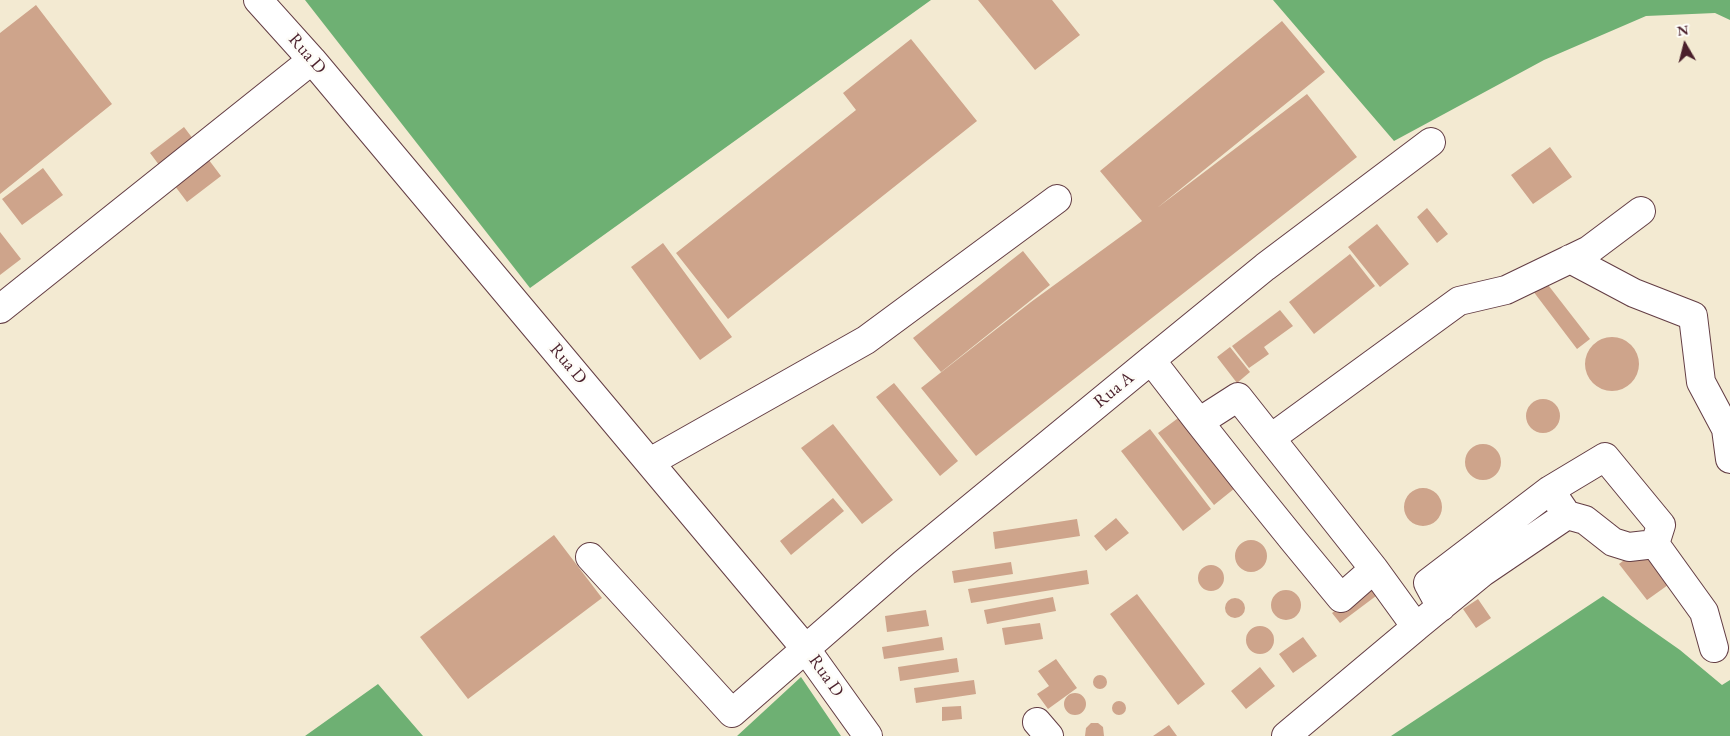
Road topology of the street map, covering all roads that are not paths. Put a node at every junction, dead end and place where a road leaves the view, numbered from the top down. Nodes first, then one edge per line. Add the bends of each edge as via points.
1 (258, 0) edge
2 (312, 60) junction
3 (1432, 142) dead end
4 (1057, 199) dead end
5 (1641, 211) dead end
6 (1570, 259) junction
7 (0, 309) edge
8 (1151, 360) junction
9 (1199, 422) junction
10 (1271, 438) junction
11 (1730, 459) edge
12 (650, 462) junction
13 (1550, 490) junction
14 (1567, 515) junction
15 (1655, 544) junction
16 (590, 557) dead end
17 (1374, 569) junction
18 (1441, 607) junction
19 (1416, 627) junction
20 (805, 648) junction
21 (1714, 648) dead end
22 (868, 736) edge
23 (1286, 736) edge

1 - 2 street, Rua D
2 - 7 street
2 - 12 street, Rua D
3 - 8 street, Rua A via 1265,267
4 - 12 street via 866,340
5 - 6 street via 1589,250
6 - 10 street via 1506,290 1459,301
6 - 11 street via 1634,293 1692,316 1701,382 1726,429
8 - 9 street
8 - 20 street, Rua A via 911,556
9 - 10 street via 1238,396
9 - 17 street via 1341,598
10 - 17 street
12 - 20 street, Rua D
13 - 14 street
13 - 15 street via 1606,457 1661,525
13 - 18 street via 1428,583
14 - 15 street via 1585,520 1613,542 1629,547
14 - 18 street via 1483,572
15 - 21 street via 1704,612
16 - 20 street, Rua A via 732,713
17 - 19 street
18 - 19 street
19 - 23 street
20 - 22 street, Rua D

